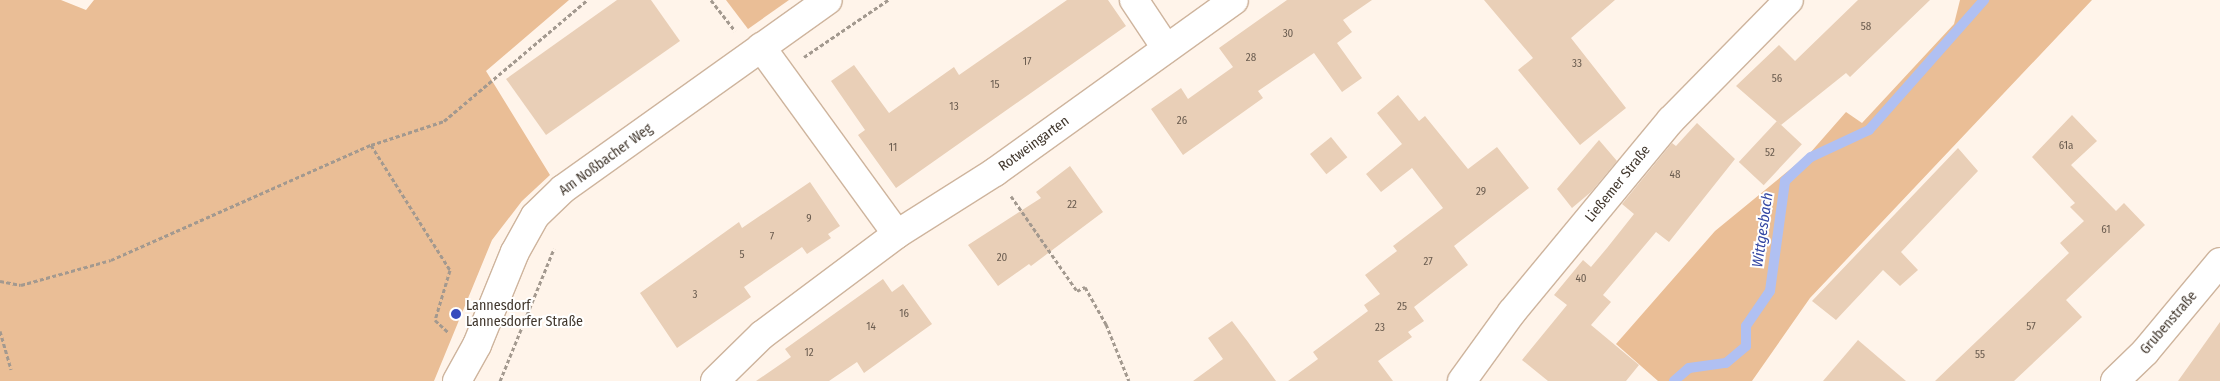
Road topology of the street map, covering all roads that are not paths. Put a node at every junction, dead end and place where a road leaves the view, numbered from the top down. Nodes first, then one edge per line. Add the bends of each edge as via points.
1 (828, 0) edge
2 (1134, 0) edge
3 (1234, 0) edge
4 (1790, 0) edge
5 (761, 47) junction
6 (1166, 48) junction
7 (897, 234) junction
8 (2220, 262) edge
9 (457, 381) edge
10 (715, 381) edge
11 (1462, 381) edge
12 (2115, 381) edge

1 - 5 street, Am Noßbacher Weg
2 - 6 street
3 - 6 street, Rotweingarten
4 - 11 street, Ließemer Straße via 1670,120 1512,312
5 - 7 street
5 - 9 street, Am Noßbacher Weg via 564,189 535,216 515,252 477,345
6 - 7 street, Rotweingarten via 995,172
7 - 10 street, Rotweingarten via 762,335
8 - 12 street, Grubenstraße via 2145,352

